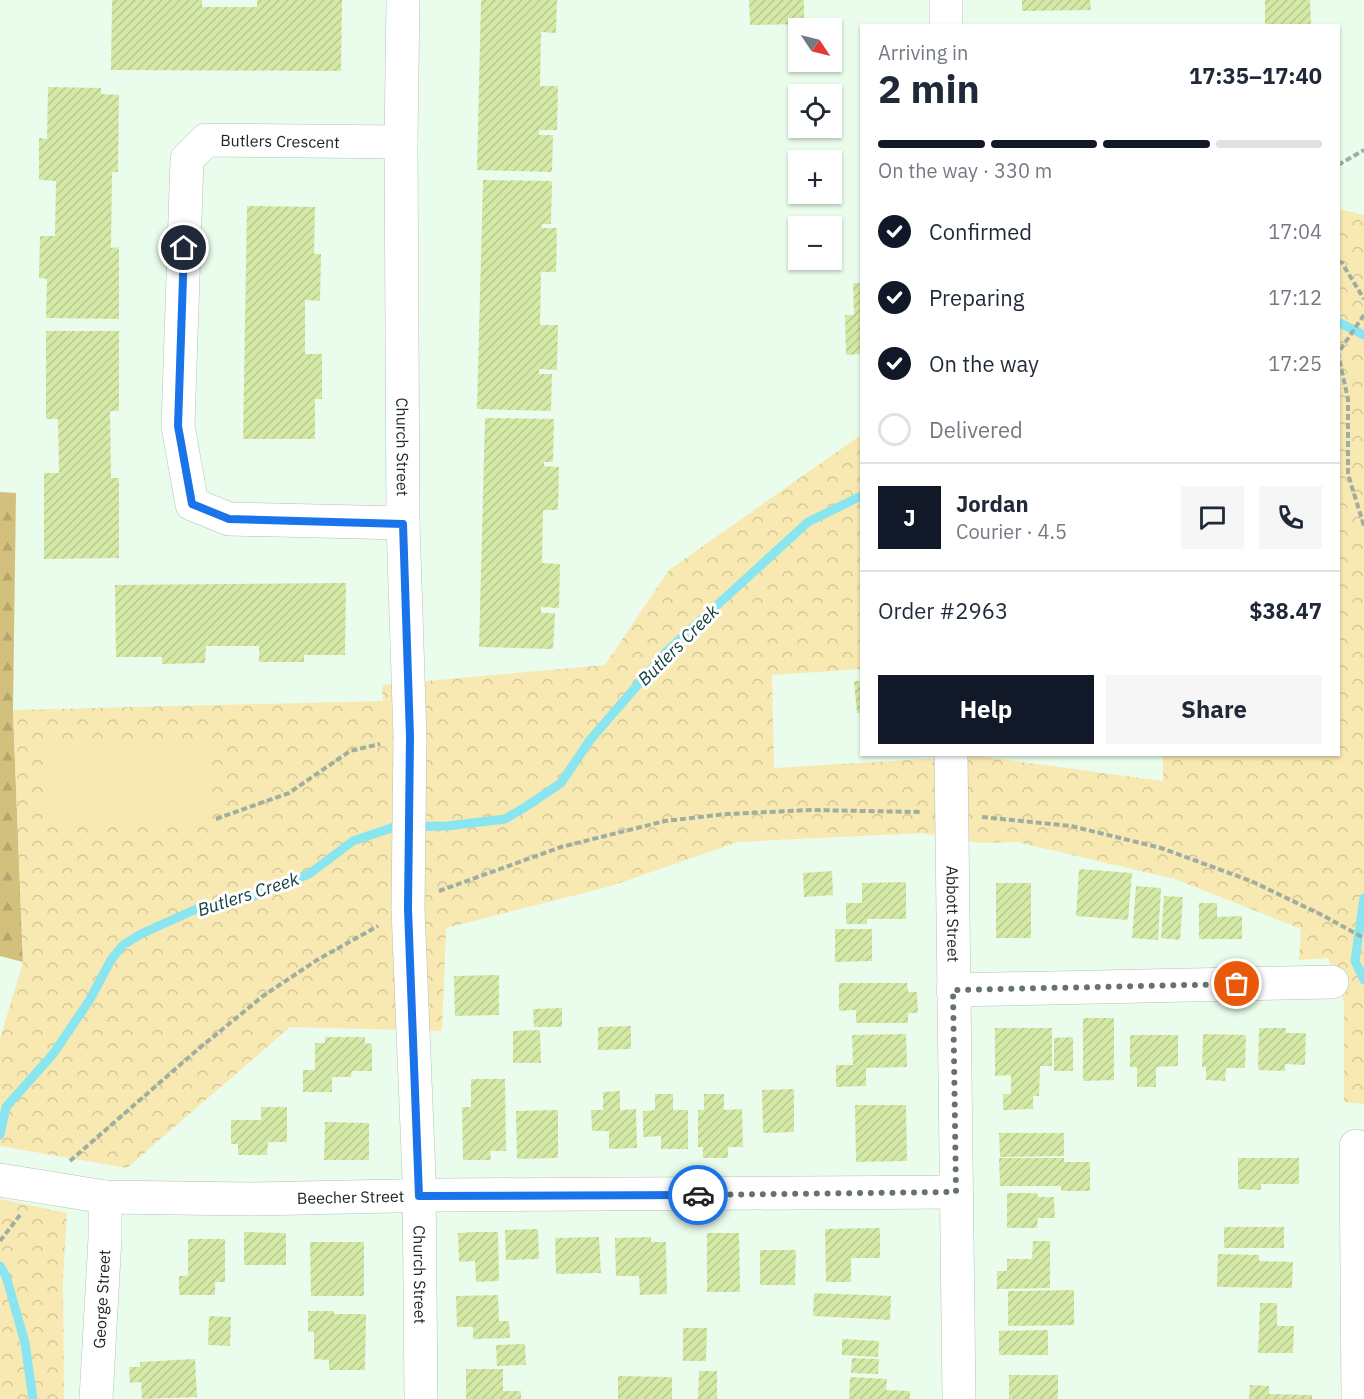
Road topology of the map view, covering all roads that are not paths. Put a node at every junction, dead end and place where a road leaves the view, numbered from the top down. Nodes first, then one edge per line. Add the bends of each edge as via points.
1 (403, 0) edge
2 (946, 0) edge
3 (946, 24) edge
4 (401, 142) junction
5 (403, 524) junction
6 (951, 756) edge
7 (1332, 982) dead end
8 (953, 990) junction
9 (1356, 1146) dead end
10 (20, 1183) edge
11 (956, 1192) junction
12 (419, 1196) junction
13 (105, 1197) junction
14 (96, 1399) edge
15 (421, 1399) edge
16 (959, 1399) edge
17 (1358, 1399) edge

1 - 4 street, Church Street
2 - 3 street
4 - 5 street, Church Street
4 - 5 street, Butlers Crescent via 206,140 187,159 178,426 192,504 229,519
5 - 12 street, Church Street via 410,737 408,909
6 - 8 street, Abbott Street
7 - 8 street
8 - 11 street, Abbott Street
9 - 17 street
10 - 13 street, Beecher Street
11 - 12 street, Beecher Street
11 - 16 street, Abbott Street
12 - 13 street, Beecher Street
12 - 15 street, Church Street
13 - 14 street, George Street

